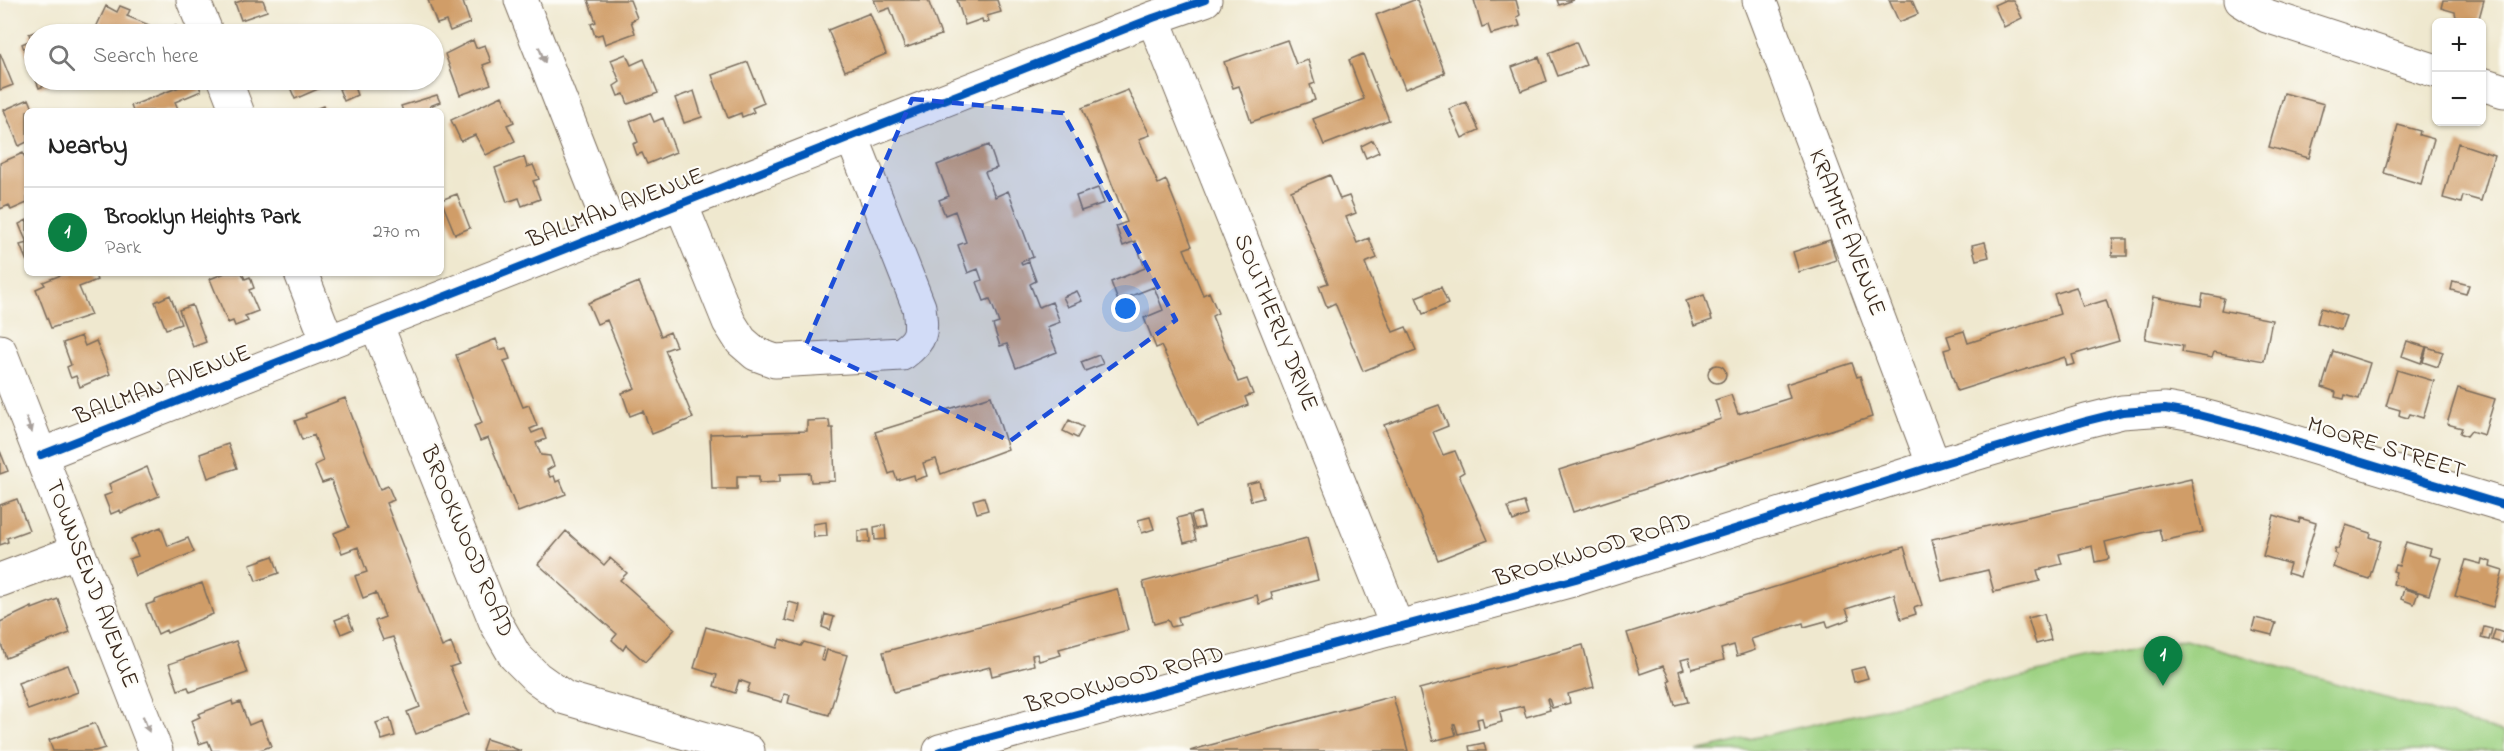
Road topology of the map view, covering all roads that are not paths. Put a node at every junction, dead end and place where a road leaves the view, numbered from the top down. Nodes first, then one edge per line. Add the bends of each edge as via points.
1 (194, 0) edge
2 (521, 0) edge
3 (1758, 0) edge
4 (2241, 0) edge
5 (1179, 7) edge
6 (203, 24) edge
7 (2432, 70) edge
8 (2486, 86) edge
9 (229, 90) edge
10 (2504, 91) edge
11 (236, 108) edge
12 (852, 137) junction
13 (681, 204) junction
14 (612, 232) junction
15 (302, 276) edge
16 (376, 324) junction
17 (328, 342) junction
18 (0, 351) edge
19 (2256, 430) joint
20 (41, 455) junction
21 (1934, 466) junction
22 (2504, 505) edge
23 (78, 551) junction
24 (0, 580) edge
25 (1398, 627) junction
26 (156, 751) edge
27 (748, 751) edge
28 (940, 751) edge

1 - 6 street
2 -> 14 street
3 - 21 street, KRAMME AVENUE
4 - 7 street via 2267,16
5 - 12 street, BALLMAN AVENUE
5 - 25 street, SOUTHERLY DRIVE
8 - 10 street
9 - 11 street
12 - 13 street, BALLMAN AVENUE
12 - 13 street via 919,307 921,328 917,343 902,354 775,361 756,354 741,341 729,322
13 - 14 street, BALLMAN AVENUE
14 - 16 street, BALLMAN AVENUE
15 - 17 street
16 - 17 street, BALLMAN AVENUE
16 - 27 street, BROOKWOOD ROAD via 496,623 515,656 566,698
17 - 20 street, BALLMAN AVENUE
18 -> 20 street, TOWNSEND AVENUE
19 - 21 street, BROOKWOOD ROAD via 2165,409 2122,412
19 - 22 street, MOORE STREET
20 - 23 street, TOWNSEND AVENUE
21 - 25 street, BROOKWOOD ROAD via 1576,579
23 - 24 street
23 -> 26 street, TOWNSEND AVENUE
25 - 28 street, BROOKWOOD ROAD

